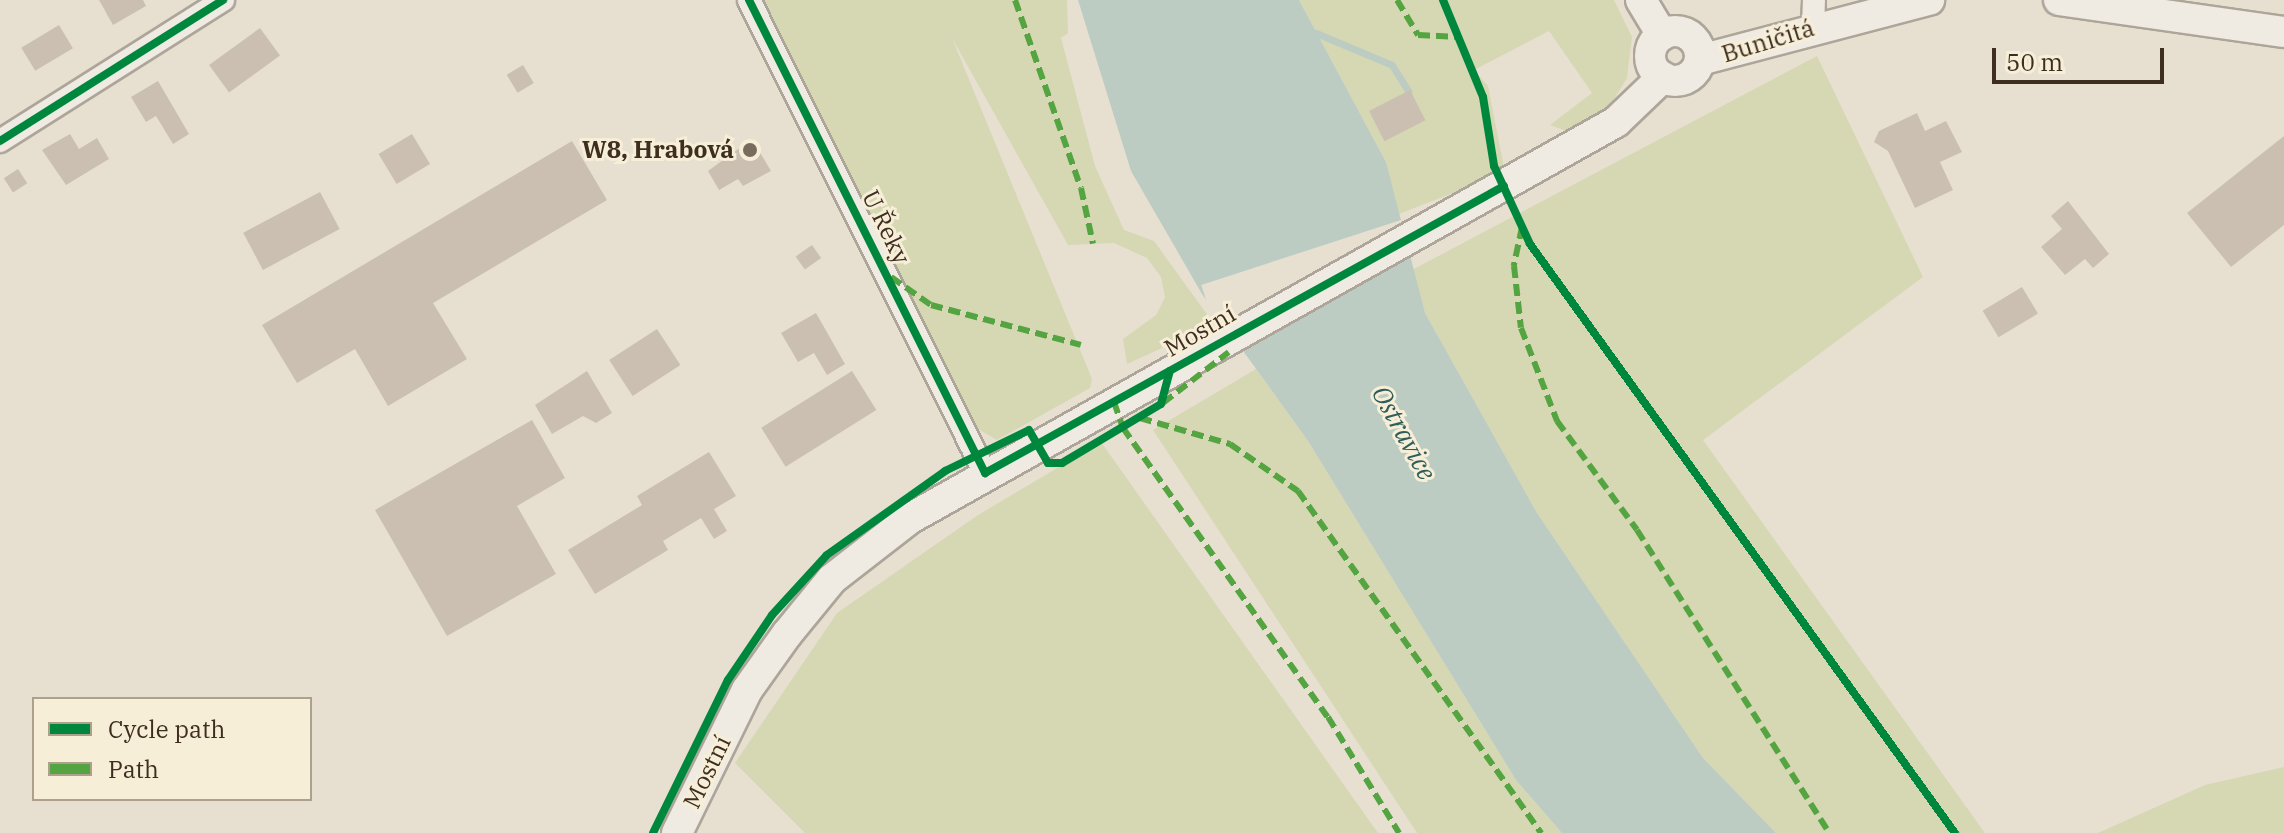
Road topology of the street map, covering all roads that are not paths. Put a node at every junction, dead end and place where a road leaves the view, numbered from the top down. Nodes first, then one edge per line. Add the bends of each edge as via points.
1 (223, 0) edge
2 (749, 0) edge
3 (1641, 0) edge
4 (1929, 0) edge
5 (2059, 0) edge
6 (1814, 14) edge
7 (2284, 32) edge
8 (1662, 35) junction
9 (1700, 60) junction
10 (1663, 77) junction
11 (0, 141) edge
12 (985, 473) junction
13 (677, 833) edge

1 - 11 street
2 - 12 street, U Řeky
3 - 8 main road
4 - 6 main road, Buničitá
5 - 7 main road
6 - 9 main road, Buničitá via 1732,56
8 - 9 main road via 1687,34
8 - 10 main road via 1650,55
9 - 10 main road via 1686,78
10 - 12 main road, Mostní via 1616,122
12 - 13 main road, Mostní via 909,519 832,579 747,690

